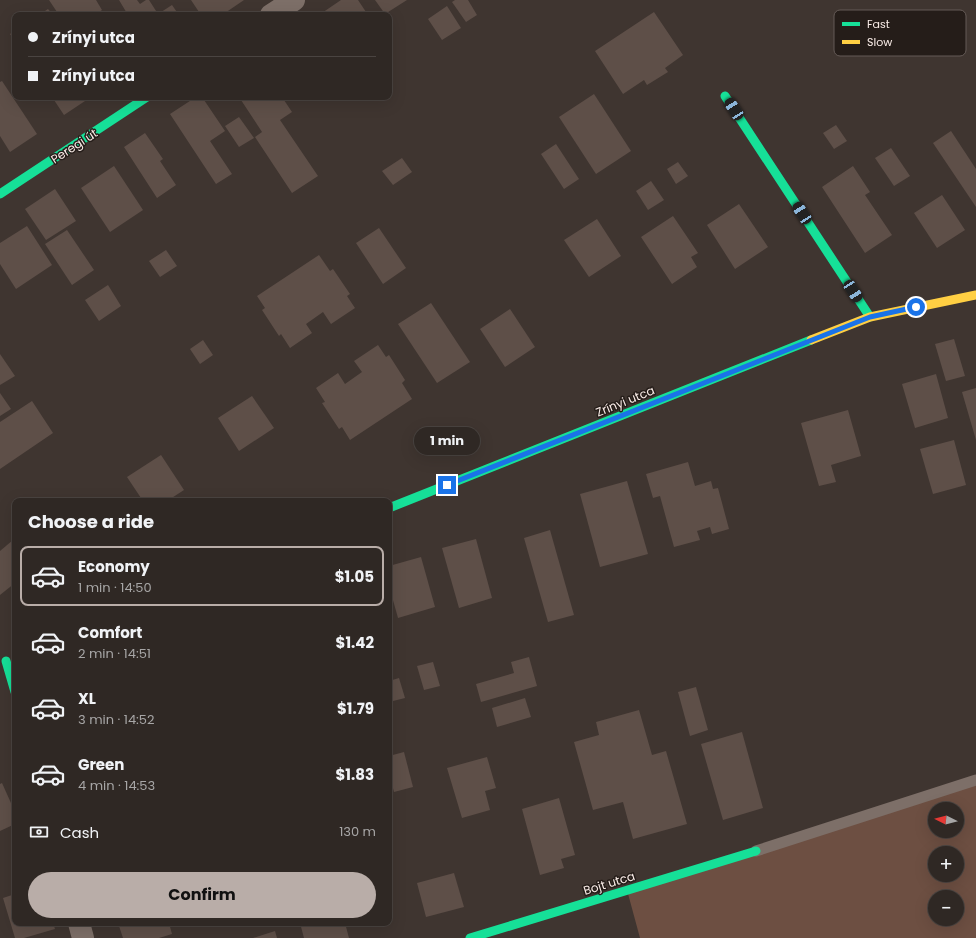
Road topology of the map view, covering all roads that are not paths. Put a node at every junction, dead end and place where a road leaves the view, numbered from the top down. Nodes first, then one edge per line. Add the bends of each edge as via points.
1 (294, 0) edge
2 (276, 12) edge
3 (725, 96) dead end
4 (142, 100) edge
5 (0, 194) edge
6 (976, 295) edge
7 (870, 317) junction
8 (392, 507) edge
9 (7, 660) edge
10 (12, 680) edge
11 (976, 780) edge
12 (756, 852) joint
13 (80, 926) edge
14 (83, 938) edge
15 (470, 938) edge

1 - 2 street
3 - 7 street
4 - 5 street, Peregi út
6 - 7 street, Zrínyi utca
7 - 8 street, Zrínyi utca
9 - 10 street
11 - 12 lane
12 - 15 street, Bojt utca
13 - 14 street

